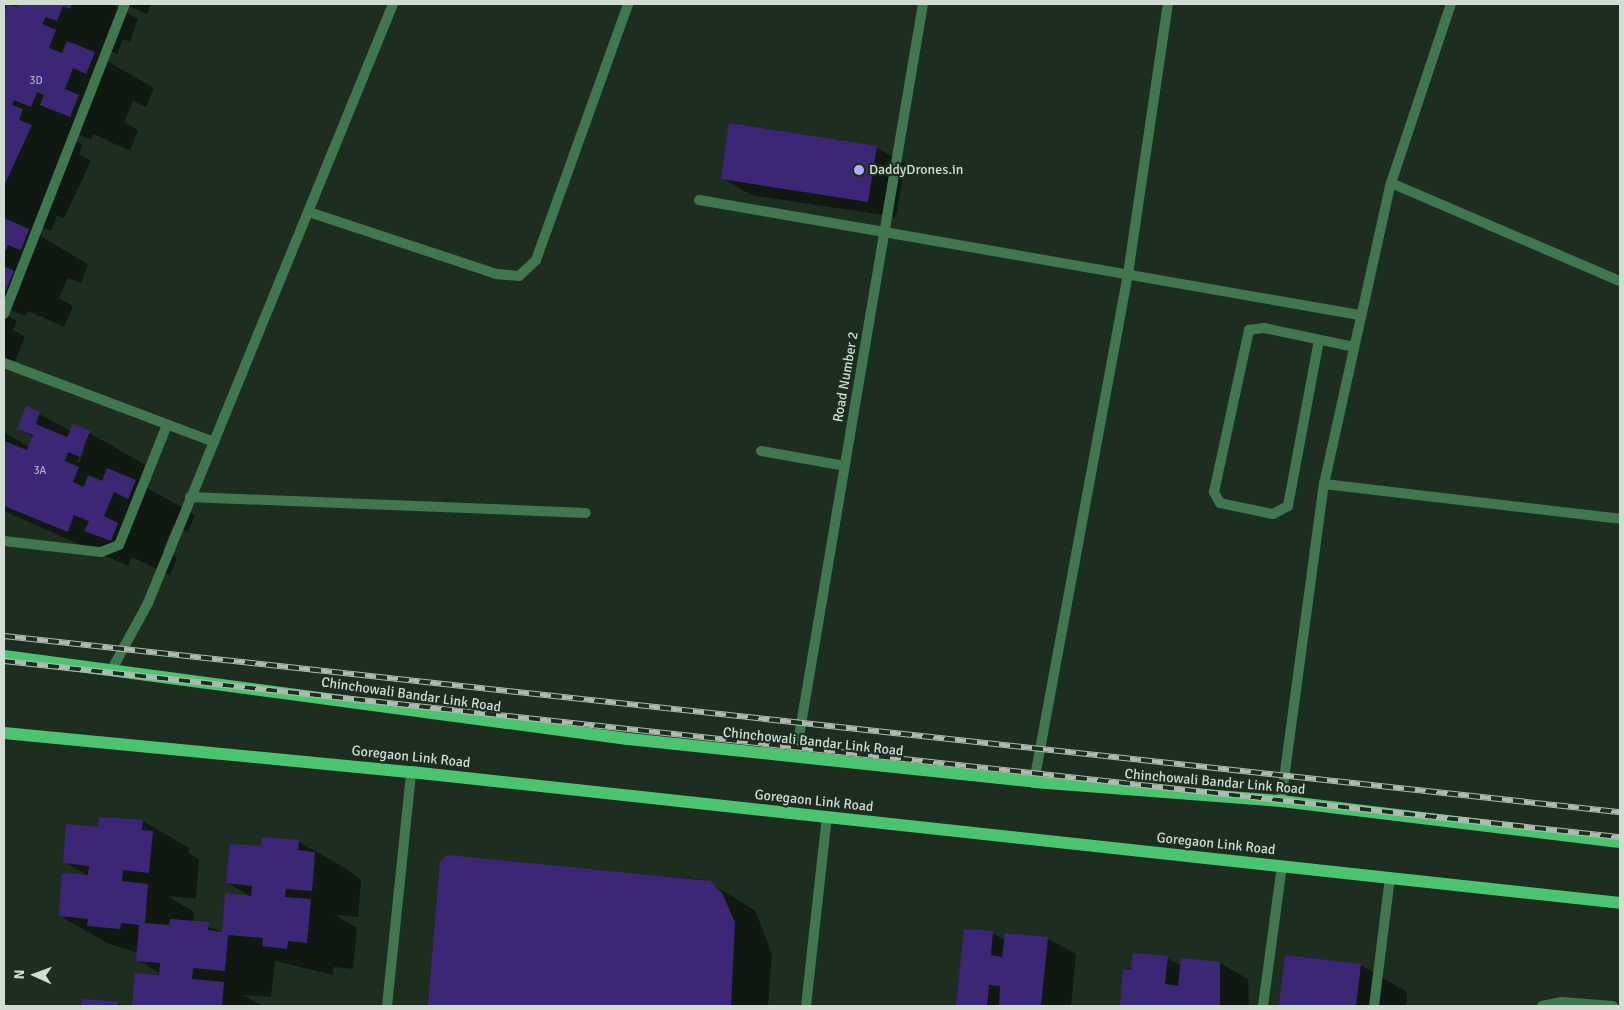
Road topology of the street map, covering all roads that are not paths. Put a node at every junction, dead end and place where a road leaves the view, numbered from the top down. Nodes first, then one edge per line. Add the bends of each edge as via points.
1 (126, 4) edge
2 (393, 4) edge
3 (628, 4) edge
4 (922, 4) edge
5 (1168, 4) edge
6 (1451, 4) edge
7 (1391, 183) junction
8 (699, 200) dead end
9 (309, 212) junction
10 (884, 232) junction
11 (1128, 274) junction
12 (1620, 281) edge
13 (4, 314) edge
14 (1362, 315) junction
15 (1319, 340) junction
16 (1354, 347) junction
17 (4, 363) edge
18 (167, 425) junction
19 (214, 442) junction
20 (761, 451) dead end
21 (844, 466) junction
22 (1324, 484) junction
23 (190, 497) junction
24 (586, 513) dead end
25 (1620, 519) edge
26 (4, 541) edge
27 (4, 656) edge
28 (110, 671) junction
29 (4, 733) edge
30 (796, 754) junction
31 (411, 772) junction
32 (1034, 782) junction
33 (1281, 801) junction
34 (827, 818) junction
35 (1620, 842) edge
36 (1282, 866) junction
37 (1390, 878) junction
38 (1620, 903) edge
39 (387, 1006) edge
40 (806, 1006) edge
41 (1263, 1006) edge
42 (1374, 1006) edge
43 (1542, 1006) edge
44 (1612, 1006) edge

1 - 13 street
2 - 9 street
3 - 9 street via 536,260 519,276 497,274
4 - 10 street, Road Number 2
5 - 11 street
6 - 7 street
7 - 12 street
7 - 14 street
8 - 10 street
9 - 19 street
10 - 11 street
10 - 21 street, Road Number 2
11 - 14 street
11 - 32 street
14 - 16 street
15 - 15 street via 1264,328 1249,330 1214,492 1220,503 1273,514 1288,506
15 - 16 street
16 - 22 street
17 - 18 street
18 - 19 street
18 - 26 street via 119,545 101,552
19 - 23 street
20 - 21 street
21 - 30 street, Road Number 2
22 - 25 street
22 - 33 street
23 - 24 street
23 - 28 street via 148,603
27 - 28 main road, Chinchowali Bandar Link Road
28 - 30 main road, Chinchowali Bandar Link Road via 628,739
29 - 31 main road, Goregaon Link Road
30 - 32 main road, Chinchowali Bandar Link Road
31 - 34 main road, Goregaon Link Road
31 - 39 street
32 - 33 main road, Chinchowali Bandar Link Road
33 - 35 main road, Chinchowali Bandar Link Road
34 - 36 main road, Goregaon Link Road
34 - 40 street
36 - 37 main road, Goregaon Link Road
36 - 41 street
37 - 38 main road, Goregaon Link Road
37 - 42 street
43 - 44 street via 1561,1002

